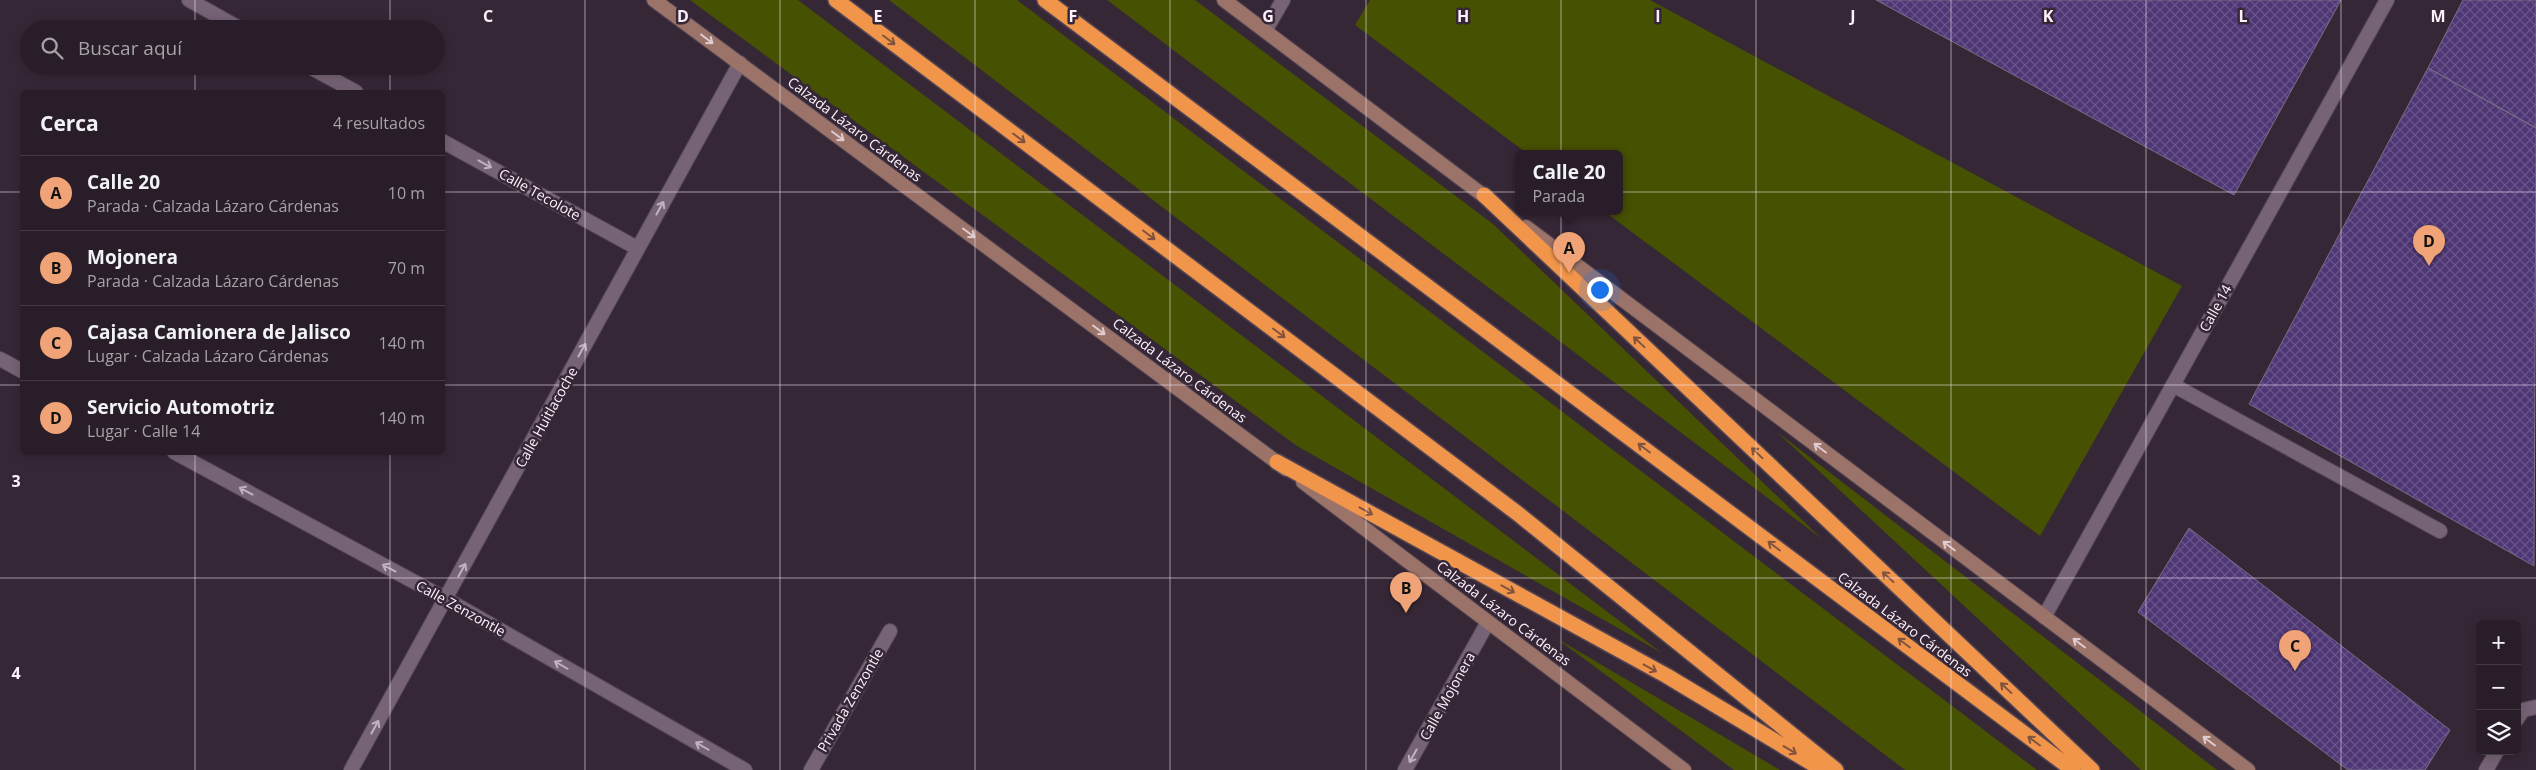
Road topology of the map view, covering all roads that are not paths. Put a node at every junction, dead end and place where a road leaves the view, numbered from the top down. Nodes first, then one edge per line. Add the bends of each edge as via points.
1 (189, 0) edge
2 (654, 0) edge
3 (836, 0) edge
4 (1045, 0) edge
5 (1224, 0) edge
6 (1283, 0) edge
7 (2387, 0) edge
8 (224, 20) edge
9 (1265, 31) junction
10 (740, 63) junction
11 (325, 75) edge
12 (352, 90) edge
13 (445, 143) edge
14 (1484, 195) junction
15 (637, 248) junction
16 (0, 359) edge
17 (20, 370) edge
18 (2172, 385) junction
19 (180, 455) edge
20 (1277, 462) junction
21 (2440, 532) dead end
22 (446, 599) junction
23 (2044, 617) junction
24 (1488, 622) junction
25 (890, 631) dead end
26 (2536, 707) edge
27 (2521, 713) edge
28 (2495, 755) edge
29 (352, 770) edge
30 (744, 770) edge
31 (811, 770) edge
32 (1405, 770) edge
33 (1684, 770) edge
34 (1823, 770) edge
35 (1836, 770) edge
36 (2073, 770) edge
37 (2092, 770) edge
38 (2248, 770) edge
39 (2486, 770) edge

1 - 8 street
2 -> 10 main road, Calzada Lázaro Cárdenas
3 -> 35 highway via 1517,513
36 -> 4 highway, Calzada Lázaro Cárdenas
5 - 9 main road
6 - 9 street
7 - 18 street, Calle 14
9 - 14 main road
15 -> 10 street, Calle Huitlacoche
10 -> 20 main road, Calzada Lázaro Cárdenas
11 - 12 street
13 -> 15 street, Calle Tecolote
23 -> 14 main road
37 -> 14 highway
22 -> 15 street, Calle Huitlacoche
16 - 17 street
18 - 21 street
18 - 23 street, Calle 14
22 -> 19 street, Calle Zenzontle
20 - 24 main road, Calzada Lázaro Cárdenas
20 -> 34 highway via 1667,676
29 -> 22 street, Calle Huitlacoche
30 -> 22 street, Calle Zenzontle
38 -> 23 main road
24 -> 32 street, Calle Mojonera
24 - 33 main road, Calzada Lázaro Cárdenas
25 - 31 street, Privada Zenzontle
26 - 27 street
28 - 39 street

